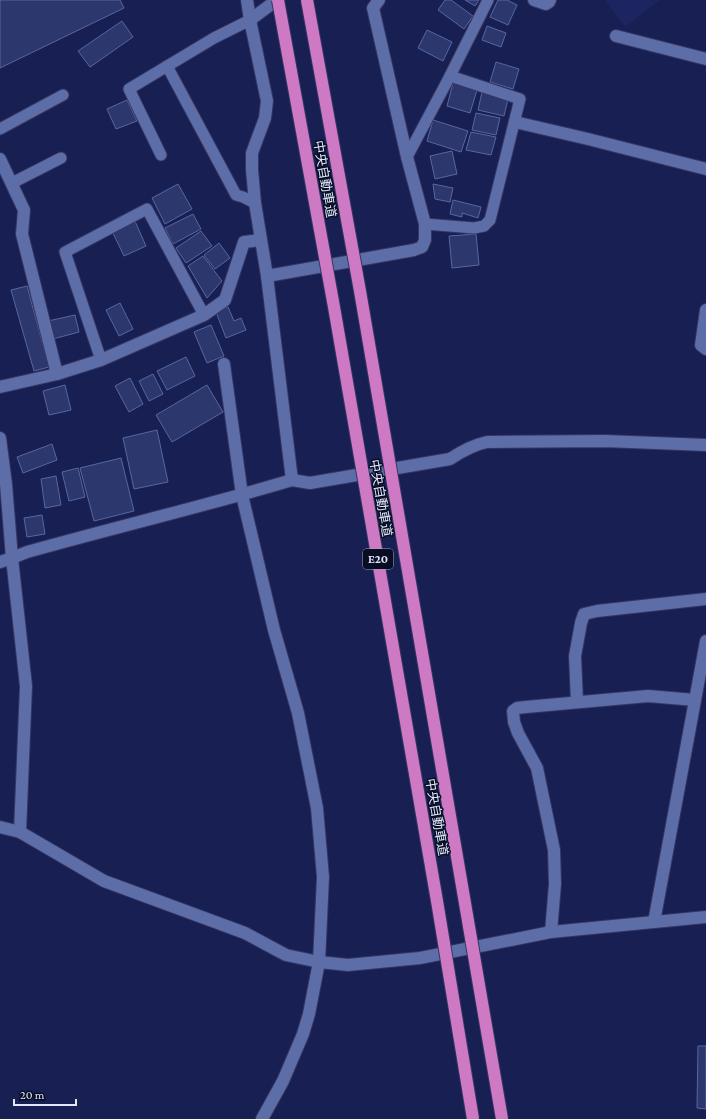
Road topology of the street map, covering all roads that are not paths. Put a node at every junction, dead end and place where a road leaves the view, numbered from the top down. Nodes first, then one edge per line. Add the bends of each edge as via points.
1 (247, 0) edge
2 (277, 0) edge
3 (307, 0) edge
4 (379, 0) edge
5 (488, 0) edge
6 (534, 0) edge
7 (550, 0) edge
8 (250, 20) junction
9 (616, 36) dead end
10 (706, 59) edge
11 (167, 66) junction
12 (450, 76) junction
13 (63, 95) dead end
14 (515, 122) junction
15 (0, 129) edge
16 (161, 155) dead end
17 (407, 157) junction
18 (61, 158) dead end
19 (0, 159) edge
20 (706, 169) edge
21 (12, 183) junction
22 (255, 203) junction
23 (424, 224) junction
24 (261, 240) junction
25 (267, 276) junction
26 (706, 310) edge
27 (204, 315) junction
28 (706, 349) edge
29 (101, 360) junction
30 (224, 364) dead end
31 (58, 374) junction
32 (0, 387) edge
33 (0, 438) edge
34 (706, 444) edge
35 (292, 480) junction
36 (242, 495) junction
37 (12, 558) junction
38 (0, 562) edge
39 (706, 599) edge
40 (706, 641) edge
41 (695, 700) junction
42 (577, 702) junction
43 (0, 827) edge
44 (20, 832) junction
45 (706, 917) edge
46 (654, 922) junction
47 (551, 932) junction
48 (319, 962) junction
49 (262, 1119) edge
50 (474, 1119) edge
51 (502, 1119) edge

1 - 8 street
2 - 8 street
2 - 50 highway, 中央自動車道 / E20, bridge via 335,315
3 - 51 highway, 中央自動車道 / E20, bridge via 360,291
4 - 17 street via 372,8
5 - 12 lane
6 - 7 street via 546,4
8 - 11 lane
8 - 22 street via 268,101 265,118 252,153
9 - 10 street
11 - 16 lane via 129,89
11 - 22 lane via 236,195
12 - 14 lane via 520,98
12 - 17 lane
13 - 15 lane
14 - 20 street
14 - 23 lane via 490,220 484,226 474,228
17 - 23 street
18 - 21 lane
19 - 21 street
21 - 31 street via 24,210 22,234
22 - 24 street
23 - 25 street via 425,240 422,247 414,250
24 - 25 street
24 - 27 street via 244,242 225,300
25 - 35 street
26 - 28 street via 701,345
27 - 29 street
27 - 29 lane via 147,209 65,252
29 - 31 street
30 - 36 street
31 - 32 street
33 - 37 street
34 - 35 street via 605,441 487,442 467,448 450,459 310,484
35 - 36 street
36 - 37 street via 128,524
36 - 48 street via 274,630 298,713 317,808 323,877
37 - 38 street
37 - 44 street via 26,686
39 - 42 street via 584,614 575,656
40 - 41 street
41 - 42 street via 648,696
41 - 46 street
42 - 47 street via 522,707 513,711 518,733 537,768 554,850 556,884
43 - 44 street
44 - 48 street via 104,881 245,933 286,955
45 - 46 street
46 - 47 street
47 - 48 street via 420,958 348,965
48 - 49 street via 303,1034 283,1081

